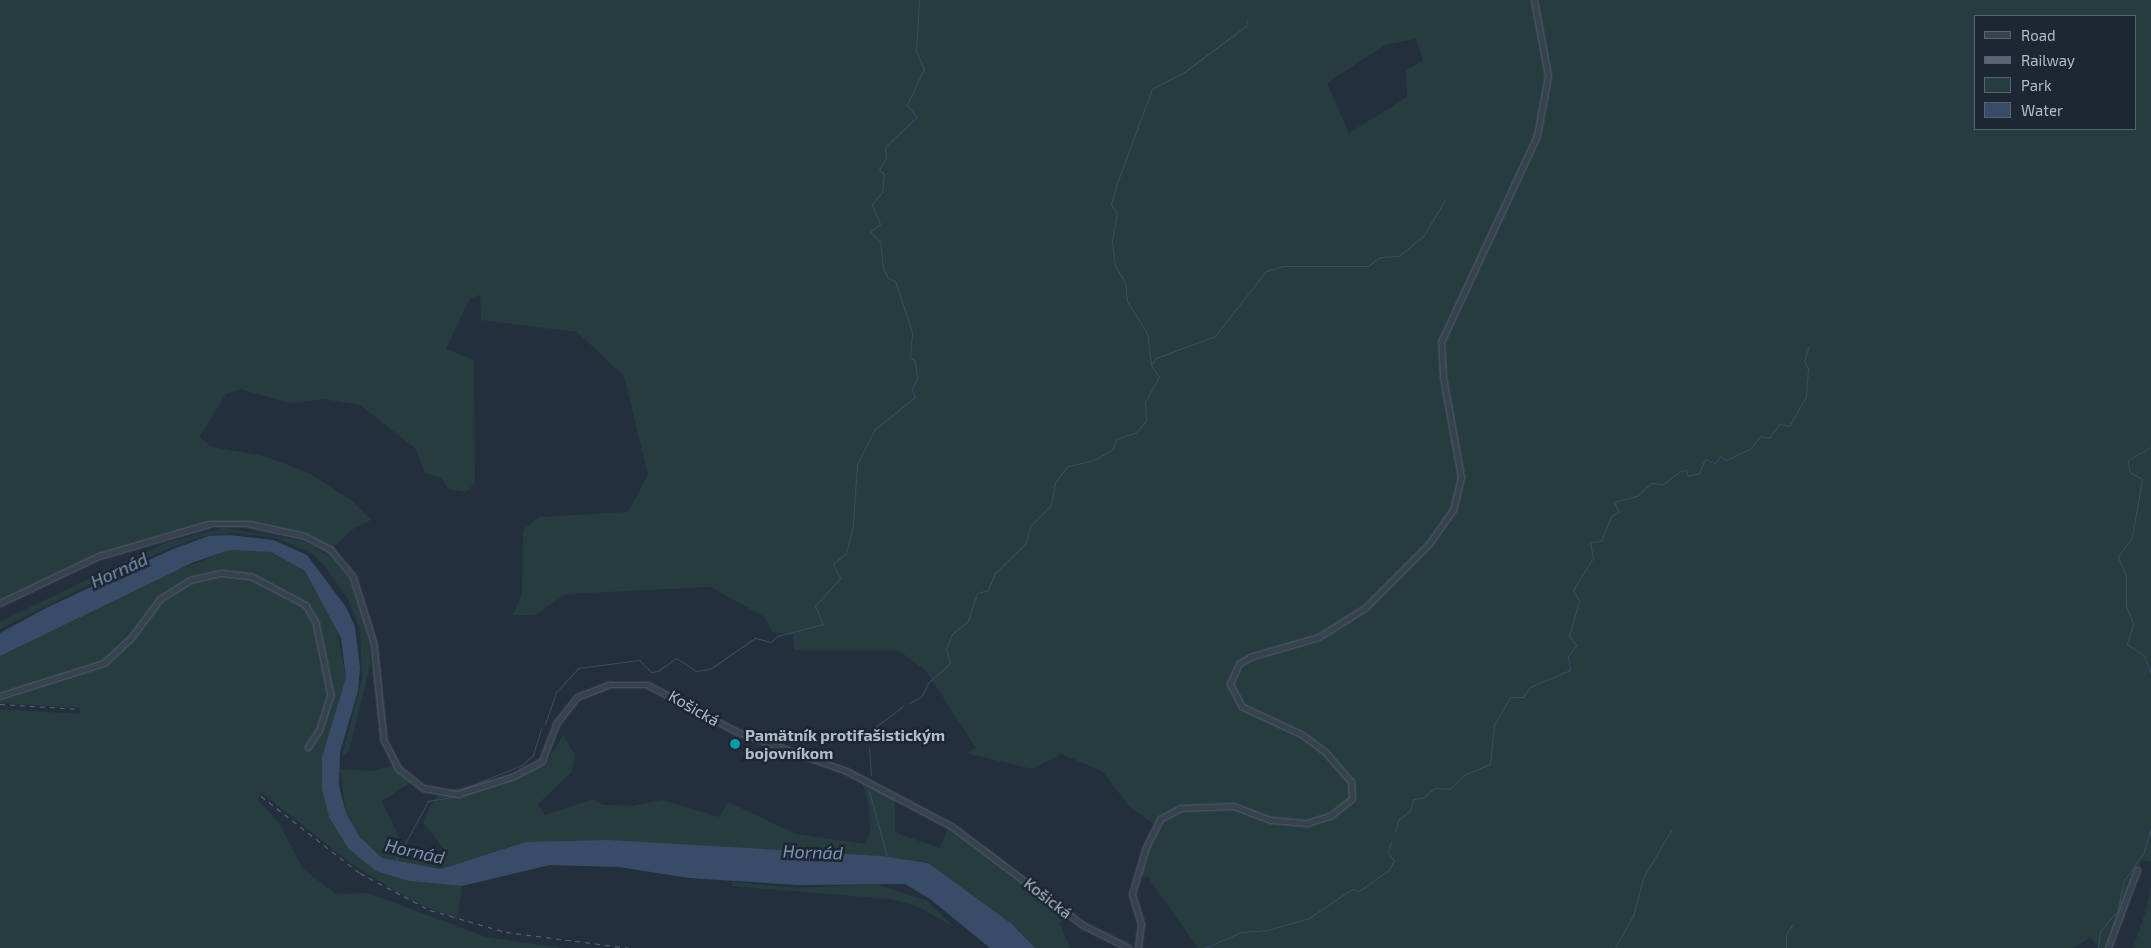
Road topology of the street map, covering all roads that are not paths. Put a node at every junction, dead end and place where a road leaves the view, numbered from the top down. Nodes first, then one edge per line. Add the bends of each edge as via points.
1 (1534, 0) edge
2 (0, 603) edge
3 (0, 696) edge
4 (308, 748) dead end
5 (2137, 870) dead end
6 (1129, 948) edge
7 (1138, 948) edge
8 (2108, 948) edge

1 - 7 street via 1548,76 1537,136 1441,342 1443,378 1461,476 1453,510 1429,544 1365,608 1319,637 1250,657 1240,664 1230,684 1242,706 1302,735 1326,753 1351,782 1352,799 1330,816 1308,823 1271,820 1234,806 1181,808 1165,815 1146,847 1132,894 1141,924
2 - 6 street, Košická via 99,556 209,524 250,524 306,536 344,563 360,590 374,643 381,726 396,764 423,788 458,794 514,776 542,761 556,724 578,697 592,689 626,683 666,692 744,735 823,761 876,786 973,840 1083,925
3 - 4 street via 104,662 131,638 160,599 180,585 212,574 245,575 301,601 316,622 331,695 319,731
5 - 8 street

